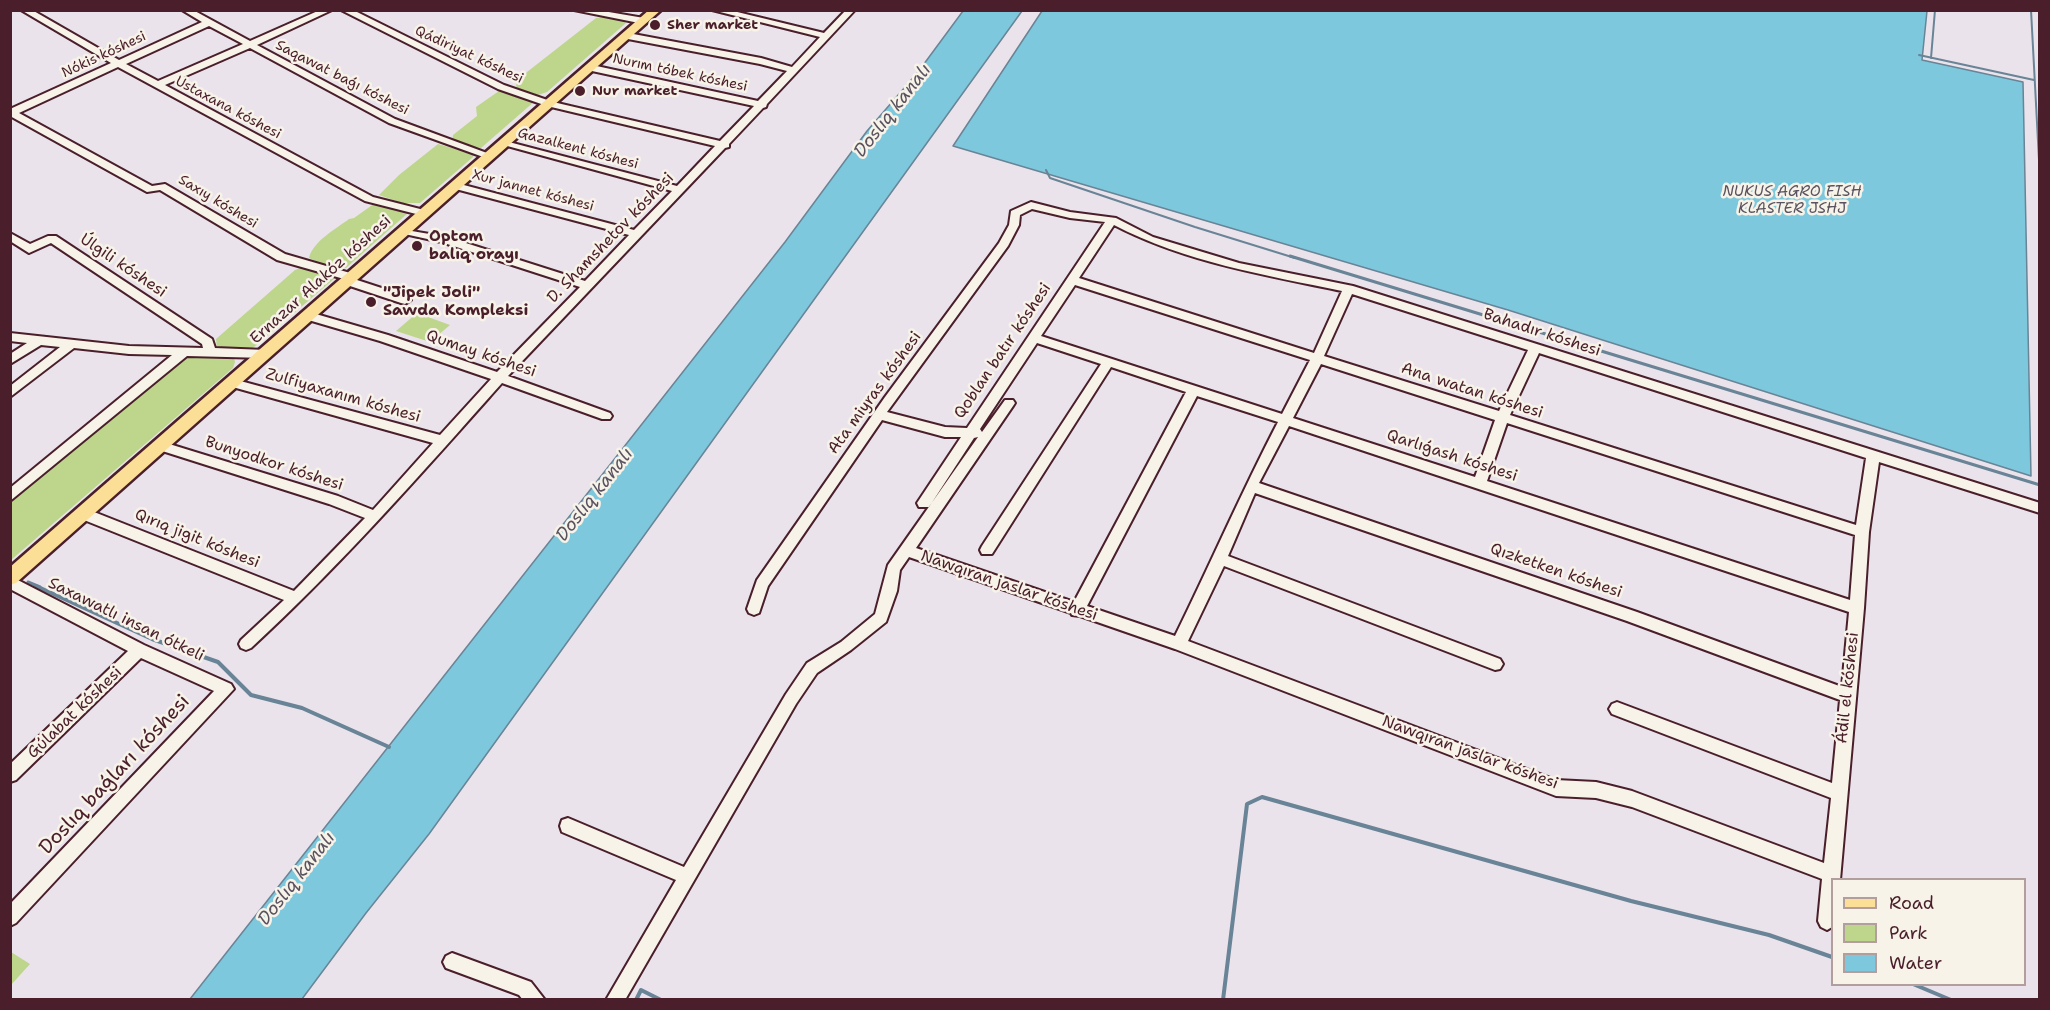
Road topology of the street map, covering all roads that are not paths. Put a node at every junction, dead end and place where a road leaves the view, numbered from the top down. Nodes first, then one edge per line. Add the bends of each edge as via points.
1 (25, 10) edge
2 (186, 10) edge
3 (328, 10) edge
4 (345, 10) edge
5 (578, 10) edge
6 (656, 10) edge
7 (716, 10) edge
8 (850, 10) edge
9 (644, 21) junction
10 (210, 22) junction
11 (628, 36) junction
12 (825, 36) junction
13 (250, 45) junction
14 (117, 63) junction
15 (592, 68) junction
16 (793, 70) junction
17 (158, 86) junction
18 (550, 104) junction
19 (763, 105) junction
20 (11, 113) edge
21 (505, 144) junction
22 (725, 145) junction
23 (490, 156) junction
24 (456, 186) junction
25 (679, 190) junction
26 (1031, 205) joint
27 (424, 213) junction
28 (1112, 220) junction
29 (404, 231) junction
30 (637, 234) junction
31 (10, 236) edge
32 (350, 280) junction
33 (1073, 280) junction
34 (589, 286) junction
35 (1349, 289) junction
36 (405, 300) dead end
37 (309, 316) junction
38 (10, 337) edge
39 (1035, 338) junction
40 (38, 341) junction
41 (70, 345) junction
42 (1535, 349) junction
43 (185, 351) junction
44 (209, 351) junction
45 (266, 354) junction
46 (1317, 359) junction
47 (10, 360) edge
48 (1108, 361) junction
49 (501, 376) junction
50 (233, 383) junction
51 (1194, 389) junction
52 (10, 393) edge
53 (1009, 404) dead end
54 (879, 415) junction
55 (606, 416) dead end
56 (1284, 418) junction
57 (1502, 418) junction
58 (969, 433) junction
59 (987, 434) junction
60 (443, 441) junction
61 (161, 446) junction
62 (1873, 456) junction
63 (1480, 483) junction
64 (1251, 486) junction
65 (10, 496) edge
66 (924, 502) dead end
67 (2040, 508) edge
68 (84, 514) junction
69 (375, 516) junction
70 (1862, 532) junction
71 (906, 550) junction
72 (987, 550) dead end
73 (1220, 559) junction
74 (10, 580) edge
75 (296, 598) junction
76 (1857, 608) junction
77 (754, 609) dead end
78 (1077, 611) junction
79 (246, 644) dead end
80 (1179, 644) junction
81 (139, 650) junction
82 (1495, 664) dead end
83 (226, 689) joint
84 (1847, 696) junction
85 (1617, 709) dead end
86 (10, 775) edge
87 (1838, 793) junction
88 (568, 826) dead end
89 (1831, 874) junction
90 (688, 877) junction
91 (10, 917) edge
92 (1827, 921) dead end
93 (452, 962) dead end
94 (536, 999) edge
95 (615, 999) edge

1 - 14 street, Ustaxana kóshesi
2 - 10 street, Saqawat baǵı kóshesi
3 - 13 street
4 - 18 street, Qádiriyat kóshesi via 501,87
5 - 9 street
6 - 9 main road, Ernazar Alakóz kóshesi
7 - 12 street
8 - 12 street, D. Shamshetov kóshesi
9 - 11 main road, Ernazar Alakóz kóshesi
10 - 13 street, Saqawat baǵı kóshesi
10 - 14 street, Nókis kóshesi
11 - 15 main road, Ernazar Alakóz kóshesi
11 - 16 street
12 - 16 street, D. Shamshetov kóshesi
13 - 17 street
13 - 23 street, Saqawat baǵı kóshesi via 393,121
14 - 17 street, Ustaxana kóshesi
14 - 20 street, Nókis kóshesi
15 - 18 main road, Ernazar Alakóz kóshesi
15 - 19 street, Nurım tóbek kóshesi
16 - 19 street, D. Shamshetov kóshesi
17 - 27 street, Ustaxana kóshesi via 369,199
18 - 21 main road, Ernazar Alakóz kóshesi
18 - 22 street, Qádiriyat kóshesi
19 - 22 street, D. Shamshetov kóshesi
20 - 32 street, Saxıy kóshesi via 151,190 161,186 281,257
21 - 23 main road, Ernazar Alakóz kóshesi
21 - 25 street, Gazalkent kóshesi
22 - 25 street, D. Shamshetov kóshesi
23 - 24 main road, Ernazar Alakóz kóshesi
24 - 27 main road, Ernazar Alakóz kóshesi
24 - 30 street, Xur jannet kóshesi
25 - 30 street, D. Shamshetov kóshesi
26 - 28 street, Bahadır kóshesi
26 - 54 street, Ata miyras kóshesi via 1015,213 1014,225 1004,244
27 - 29 main road, Ernazar Alakóz kóshesi
28 - 33 street, Qoblan batır kóshesi
28 - 35 street, Bahadır kóshesi via 1149,239 1201,256
29 - 32 main road, Ernazar Alakóz kóshesi
29 - 34 street
30 - 34 street, D. Shamshetov kóshesi
31 - 44 street, Úlgili kóshesi via 29,249 52,238 208,342
32 - 36 street, Saxıy kóshesi
32 - 37 main road, Ernazar Alakóz kóshesi
33 - 39 street, Qoblan batır kóshesi
33 - 46 street, Ana watan kóshesi
34 - 49 street, D. Shamshetov kóshesi
35 - 42 street, Bahadır kóshesi
35 - 46 street
37 - 45 main road, Ernazar Alakóz kóshesi
37 - 49 street, Qumay kóshesi
38 - 40 street
39 - 48 street, Qarlıǵash kóshesi
39 - 58 street, Qoblan batır kóshesi
40 - 41 street
40 - 47 street
41 - 43 street
41 - 52 street
42 - 57 street
42 - 62 street, Bahadır kóshesi
43 - 44 street
43 - 65 street
44 - 45 street
45 - 50 main road, Ernazar Alakóz kóshesi
46 - 56 street
46 - 57 street, Ana watan kóshesi
48 - 51 street, Qarlıǵash kóshesi
48 - 72 street
49 - 55 street, Qumay kóshesi
49 - 60 street, D. Shamshetov kóshesi
50 - 60 street, Zulfiyaxanım kóshesi
50 - 61 main road, Ernazar Alakóz kóshesi
51 - 56 street, Qarlıǵash kóshesi
51 - 78 street
53 - 59 street, Qoblan batır kóshesi
54 - 58 street via 945,432
54 - 77 street, Ata miyras kóshesi via 762,584
56 - 63 street, Qarlıǵash kóshesi
56 - 64 street
57 - 63 street
57 - 70 street, Ana watan kóshesi
58 - 59 street
58 - 66 street, Qoblan batır kóshesi
59 - 71 street, Qoblan batır kóshesi
60 - 69 street, D. Shamshetov kóshesi
61 - 68 main road, Ernazar Alakóz kóshesi
61 - 69 street, Bunyodkor kóshesi
62 - 67 street, Bahadır kóshesi
62 - 70 street, Ádil el kóshesi
63 - 76 street, Qarlıǵash kóshesi
64 - 73 street
64 - 84 street, Qızketken kóshesi via 1632,616
68 - 74 main road, Ernazar Alakóz kóshesi
68 - 75 street, Qırıq jigit kóshesi
69 - 75 street, D. Shamshetov kóshesi
70 - 76 street, Ádil el kóshesi
71 - 78 street, Nawqıran jaslar kóshesi
71 - 90 street, Qoblan batır kóshesi via 893,569 881,618 812,668
73 - 80 street
73 - 82 street
74 - 81 street, Saxawatlı insan ótkeli
75 - 79 street, D. Shamshetov kóshesi
76 - 84 street, Ádil el kóshesi
78 - 80 street, Nawqıran jaslar kóshesi
80 - 89 street, Nawqıran jaslar kóshesi via 1556,788 1596,790 1632,799
81 - 83 street, Saxawatlı insan ótkeli
81 - 86 street, Gúlabat kóshesi
83 - 91 street, Doslıq baǵları kóshesi
84 - 87 street, Ádil el kóshesi
85 - 87 street
87 - 89 street, Ádil el kóshesi
88 - 90 street
89 - 92 street, Ádil el kóshesi
90 - 95 street
93 - 94 street via 525,988

